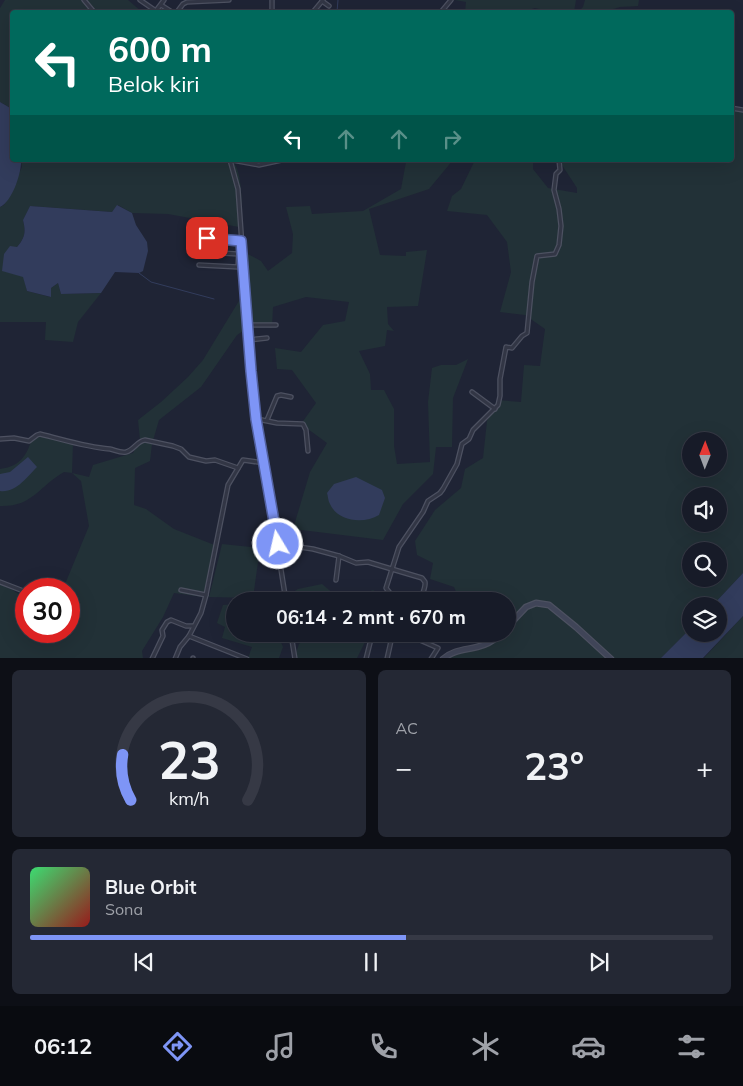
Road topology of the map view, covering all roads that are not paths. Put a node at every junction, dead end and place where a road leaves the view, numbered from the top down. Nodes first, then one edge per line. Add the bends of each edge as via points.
1 (84, 0) edge
2 (140, 0) edge
3 (164, 0) edge
4 (228, 0) edge
5 (451, 0) edge
6 (323, 1) edge
7 (161, 5) junction
8 (329, 6) dead end
9 (92, 10) edge
10 (152, 10) edge
11 (157, 10) edge
12 (169, 10) edge
13 (178, 10) edge
14 (443, 10) edge
15 (231, 162) edge
16 (245, 162) edge
17 (270, 162) edge
18 (559, 162) edge
19 (207, 238) dead end
20 (240, 241) junction
21 (203, 252) dead end
22 (238, 254) junction
23 (199, 265) dead end
24 (247, 325) junction
25 (276, 325) dead end
26 (267, 338) dead end
27 (248, 340) junction
28 (472, 392) dead end
29 (292, 397) dead end
30 (495, 409) junction
31 (256, 419) junction
32 (267, 420) junction
33 (0, 439) edge
34 (308, 451) dead end
35 (264, 463) junction
36 (238, 468) junction
37 (278, 544) junction
38 (339, 556) junction
39 (392, 570) junction
40 (336, 580) dead end
41 (0, 582) edge
42 (15, 588) edge
43 (181, 590) dead end
44 (285, 592) edge
45 (389, 592) edge
46 (424, 592) edge
47 (206, 595) junction
48 (516, 618) edge
49 (194, 626) junction
50 (189, 636) junction
51 (292, 642) edge
52 (370, 642) edge
53 (391, 642) edge
54 (427, 642) edge
55 (489, 642) edge
56 (152, 658) edge
57 (175, 658) edge
58 (247, 658) edge
59 (295, 658) edge
60 (366, 658) edge
61 (387, 658) edge
62 (431, 658) edge
63 (442, 658) edge
64 (610, 658) edge

1 - 9 street
2 - 10 street
3 - 7 street
4 - 13 street via 187,2
5 - 14 street
6 - 8 street
7 - 11 street
7 - 12 street
15 - 20 street via 238,189
16 - 17 street
18 - 30 street via 554,190 561,226 559,245 555,254 537,256 527,333 512,348 506,347 500,401
19 - 20 street
20 - 22 street
20 - 24 street
21 - 22 street
22 - 23 street via 238,268
24 - 25 street
24 - 27 street
26 - 27 street
27 - 31 street
28 - 30 street
29 - 32 street via 277,396
30 - 39 street via 462,444 457,464 440,493 428,501 399,547
31 - 32 street
31 - 35 street
32 - 34 street via 303,424
33 - 36 street via 29,441 40,434 96,449 123,452 145,440 173,446 189,457 215,460
35 - 36 street via 244,460
35 - 37 street
36 - 47 street via 228,485
37 - 38 street
37 - 44 street
38 - 39 street
38 - 40 street
39 - 45 street via 386,588
39 - 46 street via 422,578 426,582
41 - 42 street
43 - 47 street
47 - 49 street
48 - 64 main road via 526,607 536,603 549,605
49 - 50 street
49 - 56 street via 171,620 167,622
50 - 57 street
50 - 58 street
51 - 59 street
52 - 60 street
53 - 61 street
54 - 62 street via 438,648
55 - 63 main road via 474,649 451,652

